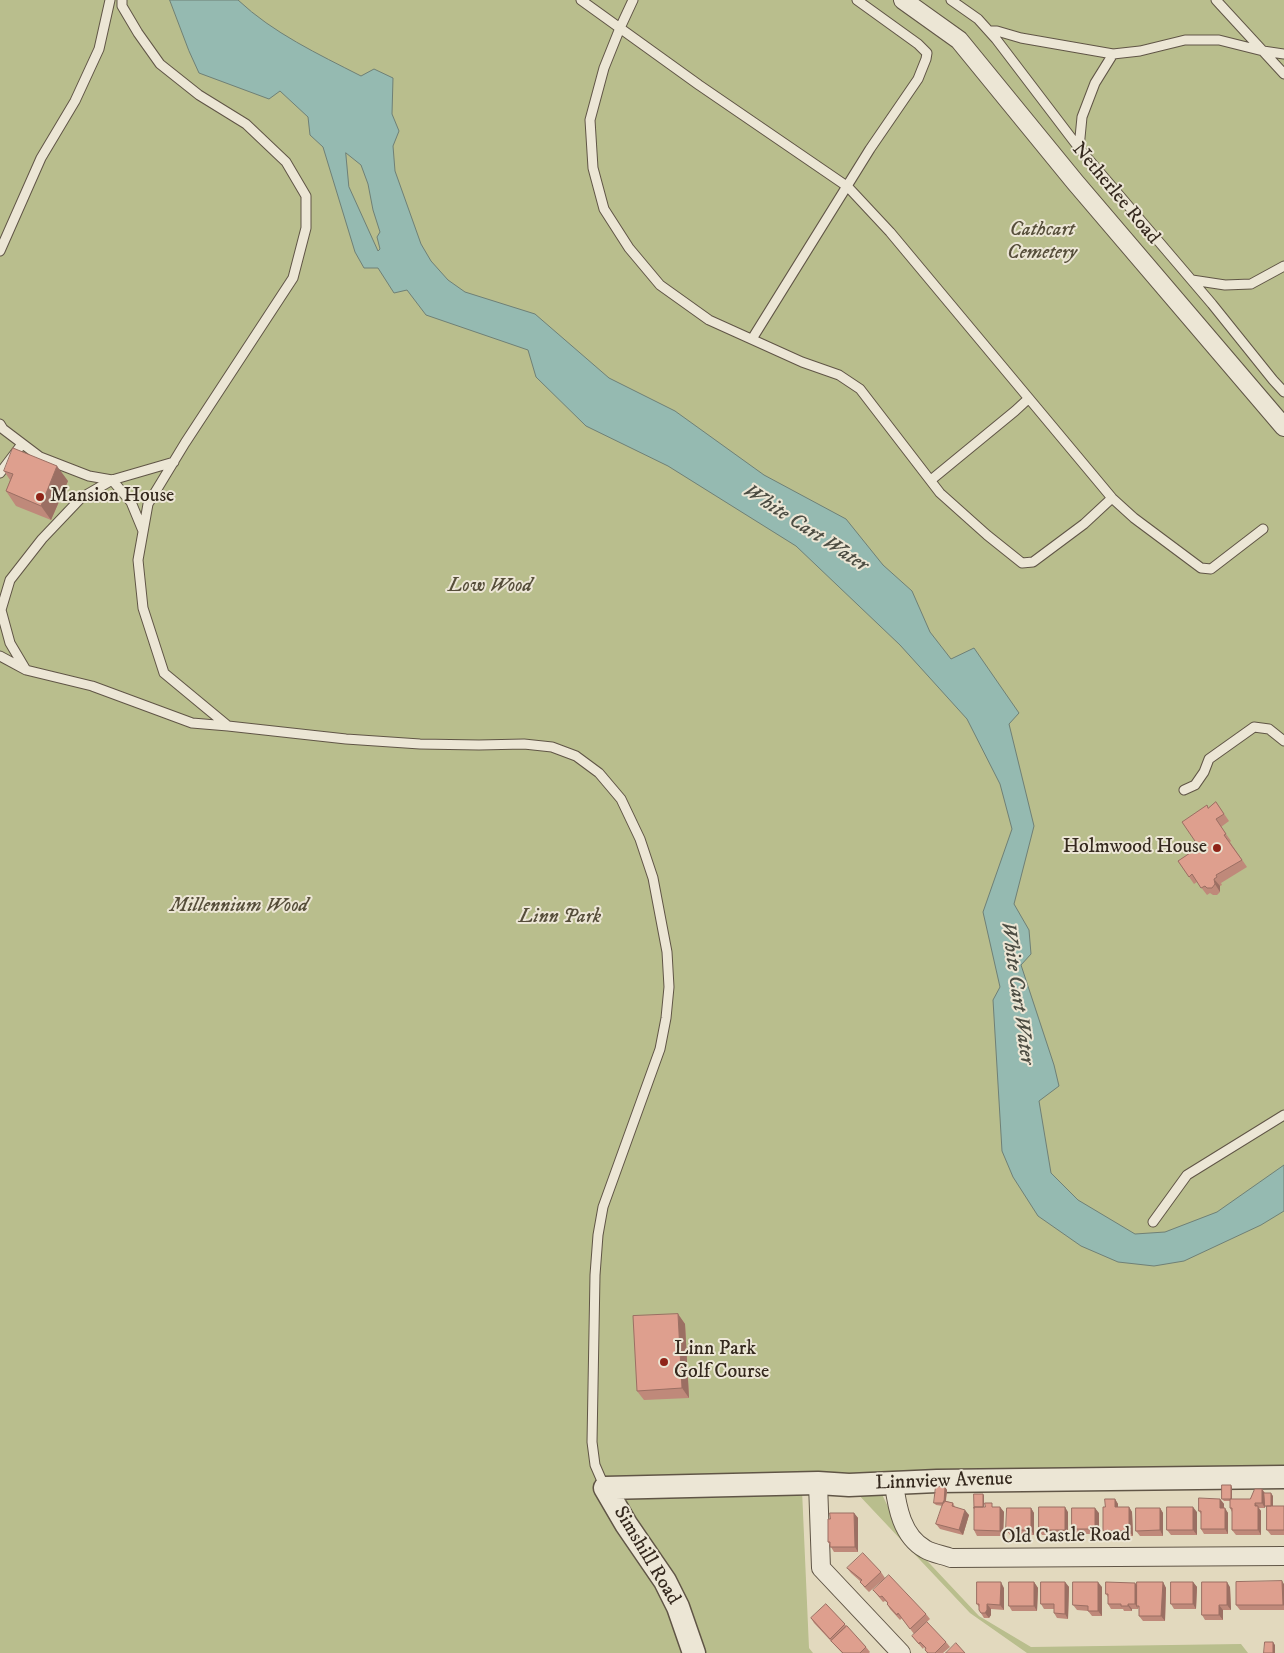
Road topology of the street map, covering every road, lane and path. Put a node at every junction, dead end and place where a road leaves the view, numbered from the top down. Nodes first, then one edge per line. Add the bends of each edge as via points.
1 (110, 0) edge
2 (122, 0) edge
3 (581, 0) edge
4 (633, 0) edge
5 (857, 0) edge
6 (903, 0) edge
7 (951, 0) edge
8 (1216, 0) edge
9 (620, 28) junction
10 (989, 31) junction
11 (1263, 51) junction
12 (1112, 54) junction
13 (1284, 54) edge
14 (1284, 74) edge
15 (1079, 148) junction
16 (848, 187) junction
17 (0, 251) edge
18 (1284, 266) edge
19 (1192, 280) junction
20 (752, 339) junction
21 (1284, 392) edge
22 (1028, 399) junction
23 (0, 424) edge
24 (1284, 427) edge
25 (22, 444) junction
26 (174, 462) junction
27 (0, 473) edge
28 (112, 480) junction
29 (931, 480) junction
30 (1112, 498) junction
31 (1263, 529) dead end
32 (143, 531) junction
33 (1, 611) edge
34 (0, 656) edge
35 (26, 670) junction
36 (228, 726) junction
37 (1284, 741) edge
38 (1184, 790) dead end
39 (1284, 1114) edge
40 (1152, 1222) dead end
41 (1284, 1477) edge
42 (818, 1483) junction
43 (894, 1484) junction
44 (605, 1488) junction
45 (1284, 1556) edge
46 (894, 1651) edge
47 (694, 1653) edge

1 - 17 lane via 99,49 75,101 41,158
2 - 26 lane via 122,6 138,33 160,64 199,95 246,124 286,162 306,196 306,228 293,278
3 - 9 lane
4 - 9 lane
5 - 16 lane via 927,53 918,79
6 - 24 street, Netherlee Road via 959,40
7 - 10 lane
8 - 11 lane
9 - 16 lane
9 - 20 lane via 604,68 590,120 593,168 604,208 629,248 660,285 709,320
10 - 12 lane
10 - 15 lane
11 - 12 lane via 1218,40 1185,40
11 - 13 lane
11 - 14 lane
12 - 15 lane via 1095,83 1082,117
15 - 19 lane
16 - 20 lane
16 - 22 lane via 890,232
18 - 19 lane via 1251,284 1225,285
19 - 21 lane
20 - 29 lane via 839,375 860,389
22 - 29 lane
22 - 30 lane
23 - 25 lane
25 - 27 lane
25 - 28 lane via 40,457 89,476
26 - 28 lane
26 - 32 lane via 148,504
28 - 32 lane via 131,502
28 - 33 lane via 80,498 42,539 10,580
29 - 30 lane via 980,529 1022,563 1033,562 1084,524
30 - 31 lane via 1201,568 1210,569
32 - 36 lane via 138,560 143,608 164,673
33 - 35 lane via 10,643
34 - 35 lane
35 - 36 lane via 92,686 192,723
36 - 44 lane via 420,744 552,747 576,756 599,773 622,799 640,838 653,878 667,952 669,987 660,1049 602,1207 598,1235 592,1442 595,1465
37 - 38 lane via 1269,729 1254,727 1209,759 1196,785
39 - 40 lane via 1187,1175
41 - 43 street, Linnview Avenue
42 - 43 street, Linnview Avenue
42 - 44 street, Linnview Avenue
42 - 46 street via 821,1568
43 - 45 street, Old Castle Road via 897,1507 915,1542 926,1550 951,1558
44 - 47 street, Simshill Road via 665,1581

